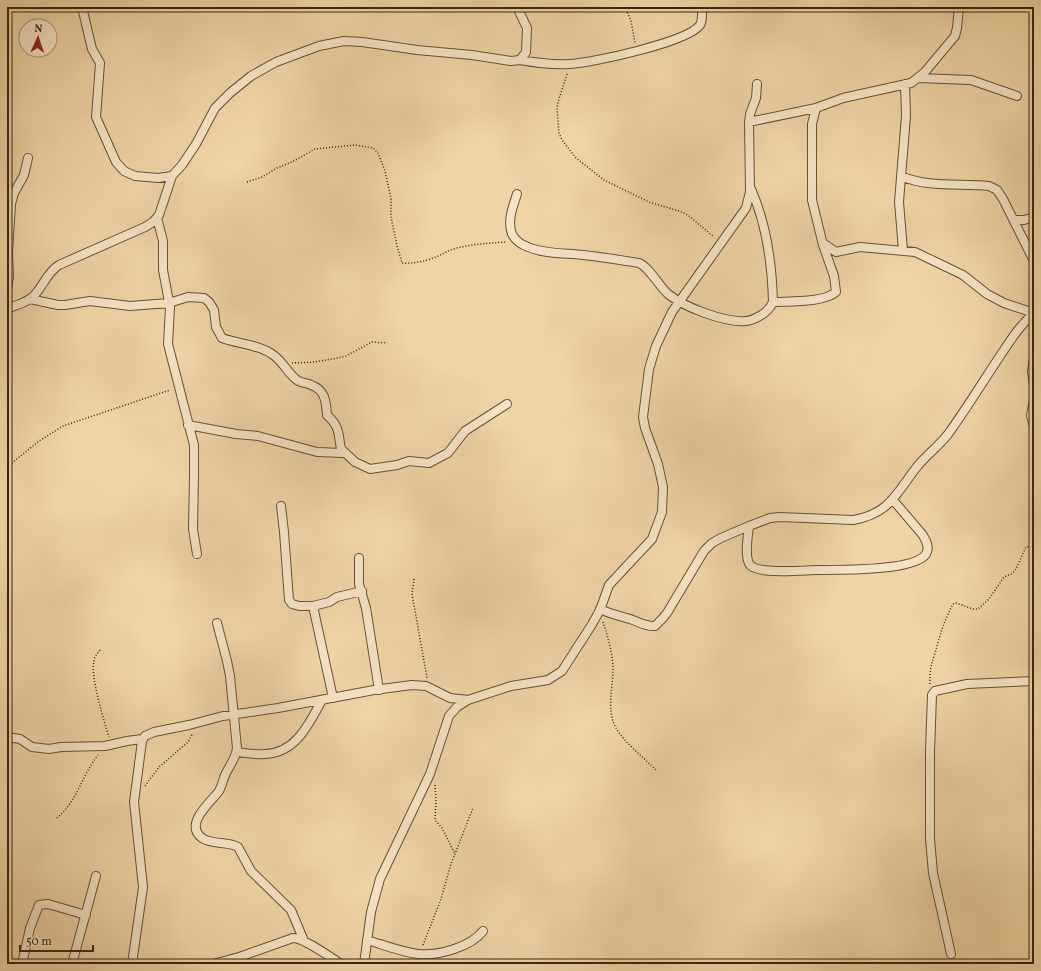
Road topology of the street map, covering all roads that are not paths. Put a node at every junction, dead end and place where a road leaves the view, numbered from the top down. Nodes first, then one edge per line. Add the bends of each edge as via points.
1 (82, 7) edge
2 (517, 7) edge
3 (702, 7) edge
4 (959, 7) edge
5 (520, 60) junction
6 (918, 78) junction
7 (757, 84) dead end
8 (905, 84) junction
9 (1017, 96) dead end
10 (816, 108) junction
11 (749, 122) junction
12 (28, 158) dead end
13 (172, 176) junction
14 (901, 176) junction
15 (750, 187) junction
16 (517, 194) dead end
17 (1034, 217) edge
18 (158, 218) junction
19 (1014, 220) junction
20 (822, 242) junction
21 (903, 250) junction
22 (8, 261) edge
23 (1034, 261) edge
24 (7, 290) edge
25 (30, 299) junction
26 (680, 302) junction
27 (773, 302) junction
28 (169, 303) junction
29 (7, 309) edge
30 (1034, 313) edge
31 (1034, 358) edge
32 (1034, 385) edge
33 (1034, 399) edge
34 (507, 404) dead end
35 (188, 425) junction
36 (1034, 426) edge
37 (343, 452) junction
38 (893, 500) junction
39 (281, 506) dead end
40 (749, 526) junction
41 (197, 554) dead end
42 (360, 558) dead end
43 (362, 591) junction
44 (313, 606) junction
45 (600, 610) junction
46 (217, 623) dead end
47 (1034, 681) edge
48 (379, 690) junction
49 (332, 698) junction
50 (322, 700) junction
51 (468, 700) junction
52 (234, 715) junction
53 (7, 737) edge
54 (142, 739) junction
55 (237, 752) junction
56 (96, 876) dead end
57 (86, 915) junction
58 (483, 931) dead end
59 (367, 940) junction
60 (304, 941) junction
61 (951, 954) dead end
62 (22, 964) edge
63 (72, 964) edge
64 (132, 964) edge
65 (213, 964) edge
66 (341, 964) edge
67 (364, 964) edge

1 - 13 street via 92,49 100,63 96,117 116,162 124,171 135,176
2 - 5 street via 527,28 526,52
3 - 5 street via 701,23 694,31 636,51 569,64 541,64
4 - 6 street via 955,36
5 - 13 street via 344,41 301,52 264,68 223,99 215,108 189,156
6 - 8 street
6 - 9 street via 971,80
7 - 11 street
8 - 10 street via 843,98
8 - 14 street via 906,116
10 - 11 street
10 - 20 street via 812,124 812,200
11 - 15 street
12 - 22 street via 24,175 11,204
13 - 18 street
14 - 19 street via 934,184 989,186 997,190
14 - 21 street
15 - 26 street via 746,208
15 - 27 street via 765,235 772,275
16 - 26 street via 510,227 519,242 529,248 548,252 639,263 645,266 668,294
17 - 19 street
18 - 25 street via 145,227 54,268
18 - 28 street via 163,241 163,270
19 - 23 street
20 - 21 street via 836,252 860,246
20 - 27 street via 834,276 836,293 816,299
21 - 30 street via 917,253 963,275 987,294 1004,303
22 - 24 street
25 - 28 street via 65,305 90,301 130,306
25 - 29 street
26 - 27 street via 700,312 744,322 762,315
26 - 45 street via 672,312 656,346 649,369 644,408 644,424 663,482 662,512 652,540 609,585
28 - 35 street via 168,344
28 - 37 street via 188,297 204,298 214,310 216,327 222,338 271,353 296,380 316,387 324,396 327,416 337,426 340,448
30 - 38 street via 1013,336 951,430
31 - 32 street
33 - 36 street via 1031,416
34 - 37 street via 468,428 448,454 429,463 409,461 370,469 358,464
35 - 37 street via 258,436 318,452
35 - 41 street via 194,445 193,518
38 - 40 street via 876,514 865,518 836,520 780,517
38 - 40 street via 926,540 928,548 925,556 920,559 870,569 757,569 748,561
39 - 44 street via 289,600 293,605
40 - 45 street via 721,538 708,547 667,613 657,624 645,625
42 - 43 street via 359,578
43 - 44 street
43 - 48 street via 368,614
44 - 49 street
45 - 51 street via 566,666 554,677 511,686
46 - 52 street via 227,661
47 - 61 street via 967,684 935,691 932,694 930,839 933,873
48 - 49 street
48 - 51 street via 420,685 450,698
49 - 50 street
50 - 52 street
50 - 55 street via 306,730 289,746 276,753
51 - 59 street via 449,716 430,774 383,870 371,912
52 - 54 street via 148,734
52 - 55 street
53 - 54 street via 20,739 32,747 47,749 108,745
54 - 64 street via 135,812 143,886
55 - 60 street via 219,791 198,819 197,832 205,840 239,848 251,871 291,910
56 - 57 street
57 - 62 street via 48,904 39,905 30,928
57 - 63 street
58 - 59 street via 469,943 430,954 419,954
59 - 67 street
60 - 65 street via 290,938
60 - 66 street

